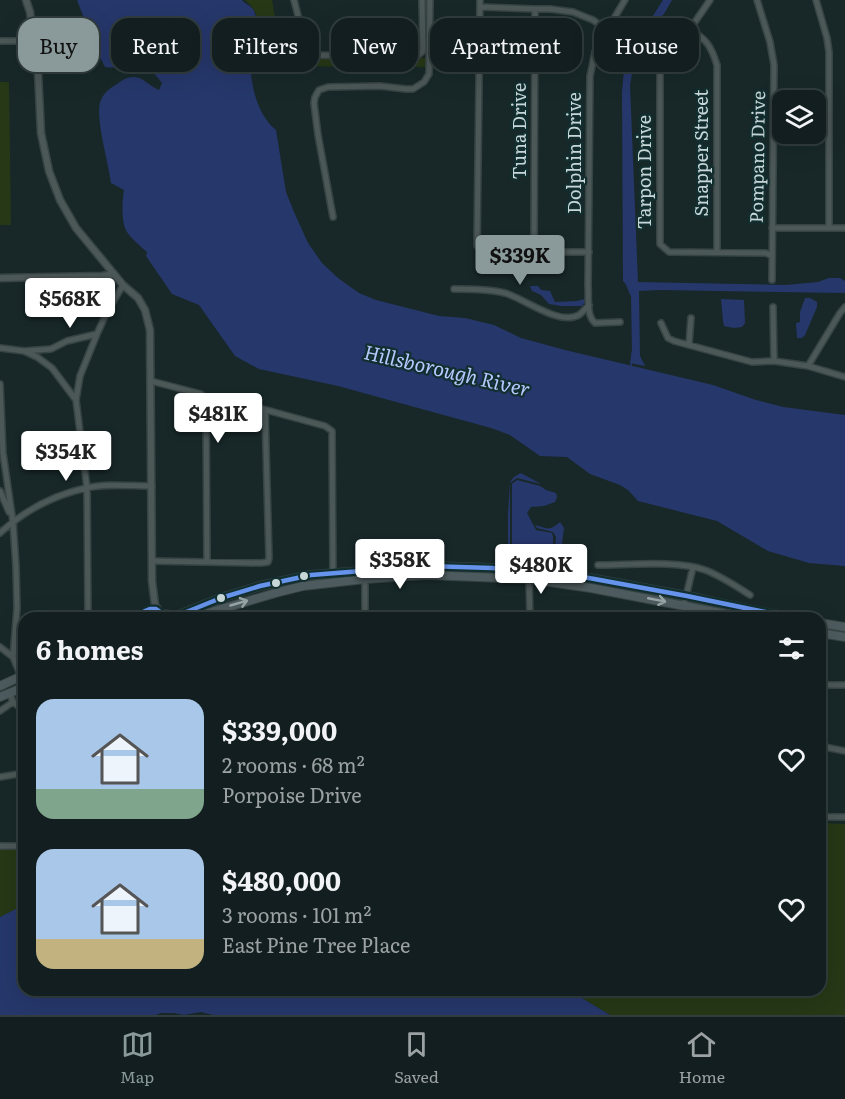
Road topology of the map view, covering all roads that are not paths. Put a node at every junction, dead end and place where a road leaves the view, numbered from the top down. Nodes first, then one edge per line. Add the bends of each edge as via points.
1 (26, 0) edge
2 (294, 0) edge
3 (423, 0) edge
4 (430, 0) edge
5 (480, 0) edge
6 (625, 0) edge
7 (710, 0) edge
8 (758, 0) edge
9 (816, 0) edge
10 (480, 7) junction
11 (535, 9) junction
12 (31, 18) edge
13 (299, 18) edge
14 (614, 18) edge
15 (698, 18) edge
16 (594, 21) edge
17 (699, 35) edge
18 (0, 41) edge
19 (18, 41) edge
20 (319, 55) edge
21 (594, 60) edge
22 (38, 72) edge
23 (661, 72) edge
24 (333, 217) dead end
25 (772, 228) junction
26 (829, 228) junction
27 (845, 228) edge
28 (534, 252) junction
29 (589, 252) junction
30 (717, 252) junction
31 (772, 256) junction
32 (114, 274) junction
33 (0, 278) edge
34 (772, 280) dead end
35 (123, 285) junction
36 (454, 289) dead end
37 (589, 305) junction
38 (773, 307) dead end
39 (845, 307) edge
40 (691, 318) dead end
41 (620, 322) dead end
42 (662, 324) dead end
43 (97, 334) junction
44 (689, 344) junction
45 (0, 348) edge
46 (24, 351) junction
47 (774, 361) junction
48 (808, 366) junction
49 (845, 376) edge
50 (151, 381) junction
51 (0, 384) edge
52 (76, 400) junction
53 (232, 401) dead end
54 (264, 410) junction
55 (152, 486) junction
56 (87, 488) junction
57 (0, 490) edge
58 (13, 522) junction
59 (0, 533) edge
60 (152, 561) junction
61 (207, 561) junction
62 (598, 565) dead end
63 (426, 566) junction
64 (693, 567) junction
65 (333, 573) junction
66 (426, 575) junction
67 (529, 575) junction
68 (365, 579) junction
69 (152, 581) junction
70 (333, 583) junction
71 (750, 595) dead end
72 (687, 596) junction
73 (684, 605) junction
74 (742, 608) junction
75 (88, 612) edge
76 (144, 612) edge
77 (160, 612) edge
78 (186, 612) edge
79 (211, 612) edge
80 (365, 612) edge
81 (530, 612) edge
82 (713, 612) edge
83 (736, 612) edge
84 (763, 612) edge
85 (826, 624) edge
86 (845, 627) edge
87 (826, 634) edge
88 (845, 637) edge
89 (0, 647) edge
90 (13, 657) junction
91 (18, 668) edge
92 (18, 678) edge
93 (826, 685) edge
94 (845, 685) edge
95 (0, 686) edge
96 (18, 692) edge
97 (0, 697) edge
98 (11, 698) junction
99 (18, 705) edge
100 (0, 711) edge
101 (826, 747) edge
102 (845, 751) edge
103 (18, 774) edge
104 (0, 777) edge
105 (826, 817) edge
106 (845, 817) edge
107 (0, 846) edge
108 (18, 846) edge

1 - 12 street
2 - 13 street
3 - 20 street via 423,51 416,57
4 - 24 street via 429,74 424,82 406,90 328,87 319,90 315,97
5 - 10 street
6 - 14 street, Dolphin Drive
7 - 15 street, Tarpon Drive
8 - 25 street, Pompano Drive via 774,64
9 - 26 street via 829,52
10 - 11 street
10 - 28 street via 477,246 485,252
11 - 16 street via 573,12
11 - 28 street, Tuna Drive
17 - 30 street, Snapper Street via 713,52 717,65
18 - 19 street
21 - 29 street, Dolphin Drive via 590,76
22 - 32 street via 41,133 49,171 76,228
23 - 30 street, Tarpon Drive via 660,244 669,252
25 - 26 street
25 - 31 street, Pompano Drive
26 - 27 street
28 - 29 street
29 - 37 street, Dolphin Drive
30 - 31 street, Tarpon Drive
31 - 34 street, Pompano Drive
32 - 33 street
32 - 35 street
35 - 43 street
35 - 50 street via 145,310 150,330
36 - 37 street via 503,293 554,315 569,317 577,316
37 - 41 street via 595,323
38 - 47 street
39 - 48 street
40 - 44 street
42 - 44 street via 668,338
43 - 46 street via 51,349
43 - 52 street via 80,376
44 - 47 street via 752,362
45 - 46 street
46 - 52 street via 52,368
47 - 48 street
48 - 49 street
50 - 55 street
50 - 61 street via 204,398
51 - 58 street via 3,453
52 - 56 street
53 - 54 street
54 - 61 street via 268,562
54 - 65 street via 332,431
55 - 56 street
55 - 60 street
56 - 58 street via 46,502
56 - 75 street
57 - 58 street
58 - 59 street
58 - 90 street via 17,608
60 - 61 street
60 - 69 street
62 - 64 street
63 - 65 main road
63 - 66 main road
63 - 67 main road
64 - 71 street via 713,573
64 - 72 street
65 - 70 street
65 - 78 main road via 260,586
66 - 67 main road
66 - 68 main road
67 - 72 main road via 589,578
67 -> 73 main road
67 - 81 street
68 - 70 main road
68 - 80 street
69 - 76 street
69 - 77 street via 155,605
79 -> 70 main road via 303,586
72 - 73 street
72 - 74 main road
73 - 82 main road
74 - 83 street
74 - 84 main road
85 - 86 main road
87 - 88 main road
89 - 90 street
90 - 91 street
92 - 95 main road
93 - 94 street
96 - 98 main road
97 - 98 main road
98 - 99 street
98 - 100 street
101 - 102 street
103 - 104 street
105 - 106 street
107 - 108 street

